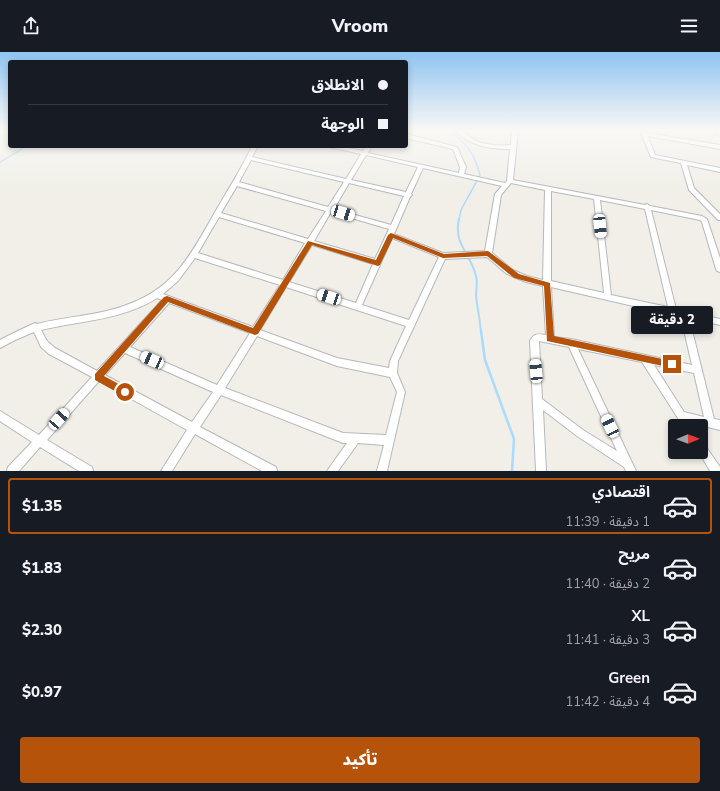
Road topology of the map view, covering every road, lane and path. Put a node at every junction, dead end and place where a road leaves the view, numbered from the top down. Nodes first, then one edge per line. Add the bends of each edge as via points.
1 (254, 150) edge
2 (346, 150) edge
3 (367, 150) edge
4 (456, 150) edge
5 (514, 150) edge
6 (650, 150) edge
7 (364, 154) junction
8 (250, 158) junction
9 (683, 162) junction
10 (421, 166) junction
11 (720, 170) edge
12 (461, 175) junction
13 (347, 181) junction
14 (235, 183) junction
15 (508, 183) junction
16 (548, 188) junction
17 (409, 195) junction
18 (597, 197) junction
19 (647, 206) junction
20 (330, 209) junction
21 (217, 214) junction
22 (720, 218) edge
23 (394, 228) junction
24 (391, 235) junction
25 (310, 243) junction
26 (488, 254) junction
27 (195, 255) junction
28 (443, 256) junction
29 (378, 263) junction
30 (720, 269) edge
31 (286, 283) junction
32 (547, 284) junction
33 (157, 295) junction
34 (608, 297) junction
35 (167, 299) junction
36 (358, 306) junction
37 (673, 311) junction
38 (684, 314) junction
39 (720, 322) edge
40 (411, 324) junction
41 (35, 327) junction
42 (255, 332) junction
43 (550, 339) junction
44 (571, 343) junction
45 (0, 344) edge
46 (124, 348) junction
47 (645, 359) junction
48 (698, 370) junction
49 (393, 373) junction
50 (98, 377) junction
51 (219, 390) junction
52 (538, 400) junction
53 (0, 416) edge
54 (682, 416) junction
55 (684, 419) edge
56 (710, 423) junction
57 (720, 425) edge
58 (195, 429) junction
59 (40, 440) junction
60 (355, 440) junction
61 (390, 440) junction
62 (708, 459) edge
63 (629, 468) edge
64 (12, 471) edge
65 (88, 471) edge
66 (166, 471) edge
67 (272, 471) edge
68 (332, 471) edge
69 (382, 471) edge
70 (541, 471) edge
71 (714, 471) edge

1 - 8 street
2 - 7 street
3 - 7 street
4 - 12 street via 463,167
5 - 15 street
6 - 9 street via 652,155
7 - 10 street
7 - 13 street
8 - 13 street
8 - 14 street
9 - 11 street
9 - 22 street via 692,191
10 - 12 street
10 - 17 street
12 - 15 street
13 - 17 street
13 - 20 street
14 - 20 street
14 - 21 street
15 - 16 street
15 - 26 street via 498,194
16 - 18 street
16 - 32 street
17 - 23 street
18 - 19 street
18 - 34 street
19 - 30 street via 703,219
19 - 37 street
20 - 23 street
20 - 25 street
21 - 25 street
21 - 27 street
23 - 24 street
24 - 28 street
24 - 29 street
25 - 29 street
25 - 31 street
26 - 28 street
26 - 32 street via 517,276
27 - 31 street
27 - 33 street via 176,280
28 - 40 street
29 - 36 street
31 - 36 street
31 - 42 street
32 - 34 street
32 - 43 street
33 - 35 street
33 - 41 street via 111,313
34 - 37 street
35 - 42 street
35 - 46 street
36 - 40 street
37 - 38 street
38 - 39 street
38 - 48 street
40 - 49 street via 394,360
41 - 45 street
41 - 50 street via 47,348
42 - 49 street via 337,362
42 - 51 street
43 - 44 street
43 - 52 street via 537,338 534,341
44 - 47 street
44 - 63 street
46 - 50 street
46 - 51 street
47 - 48 street
47 - 54 street
48 - 56 street
49 - 61 street via 401,392
50 - 58 street
50 - 59 street
51 - 58 street
51 - 60 street via 343,438
52 - 63 street
52 - 70 street
53 - 59 street
54 - 55 street
54 - 56 street
56 - 57 street
58 - 66 street
58 - 67 street
59 - 64 street
59 - 65 street
60 - 61 street
60 - 68 street
61 - 69 street
62 - 71 street

